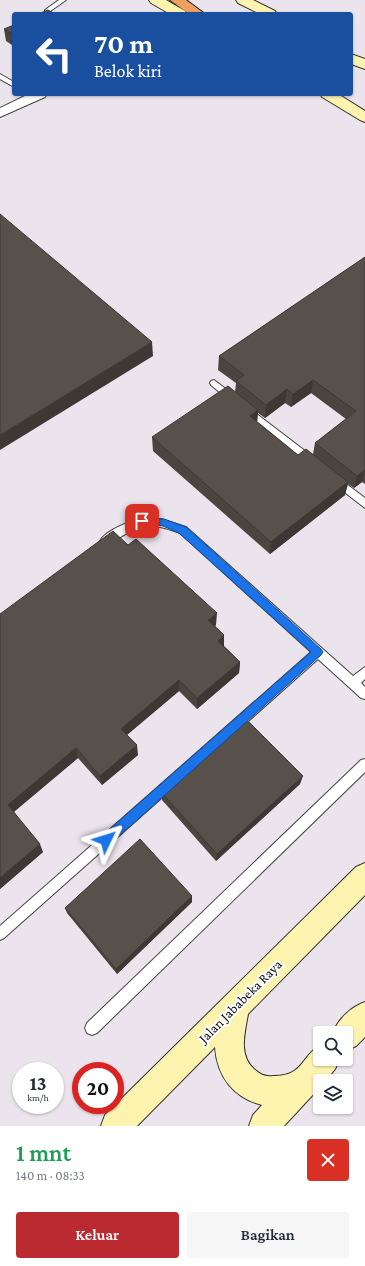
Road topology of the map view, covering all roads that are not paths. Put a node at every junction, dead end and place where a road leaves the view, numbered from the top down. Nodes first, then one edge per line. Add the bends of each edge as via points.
1 (63, 0) edge
2 (156, 0) edge
3 (177, 0) edge
4 (243, 0) edge
5 (47, 11) edge
6 (177, 12) edge
7 (195, 12) edge
8 (266, 12) edge
9 (353, 59) edge
10 (365, 65) edge
11 (0, 76) edge
12 (12, 84) edge
13 (32, 96) edge
14 (330, 96) edge
15 (0, 113) edge
16 (365, 117) edge
17 (214, 383) dead end
18 (317, 465) edge
19 (329, 475) edge
20 (365, 504) edge
21 (98, 546) edge
22 (318, 652) junction
23 (365, 672) edge
24 (353, 683) junction
25 (365, 694) edge
26 (365, 764) edge
27 (365, 876) edge
28 (0, 934) edge
29 (235, 1006) junction
30 (365, 1016) edge
31 (92, 1028) dead end
32 (353, 1029) edge
33 (318, 1066) edge
34 (300, 1085) junction
35 (267, 1125) edge
36 (116, 1126) edge

1 - 5 lane
2 - 6 main road
3 - 7 highway
4 - 8 main road
9 - 10 main road
11 - 12 lane
13 - 15 street
14 - 16 main road
17 - 18 lane
19 - 20 lane
21 - 22 lane via 116,533 142,521 164,522 183,530
22 - 24 lane
22 - 28 lane
23 - 24 lane
24 - 25 lane
26 - 31 lane
27 - 29 main road, Jalan Jababeka Raya
29 - 34 main road via 229,1041 230,1060 239,1078 254,1089 272,1091
29 - 36 main road, Jalan Jababeka Raya
30 - 32 main road
33 - 34 main road
34 - 35 main road

